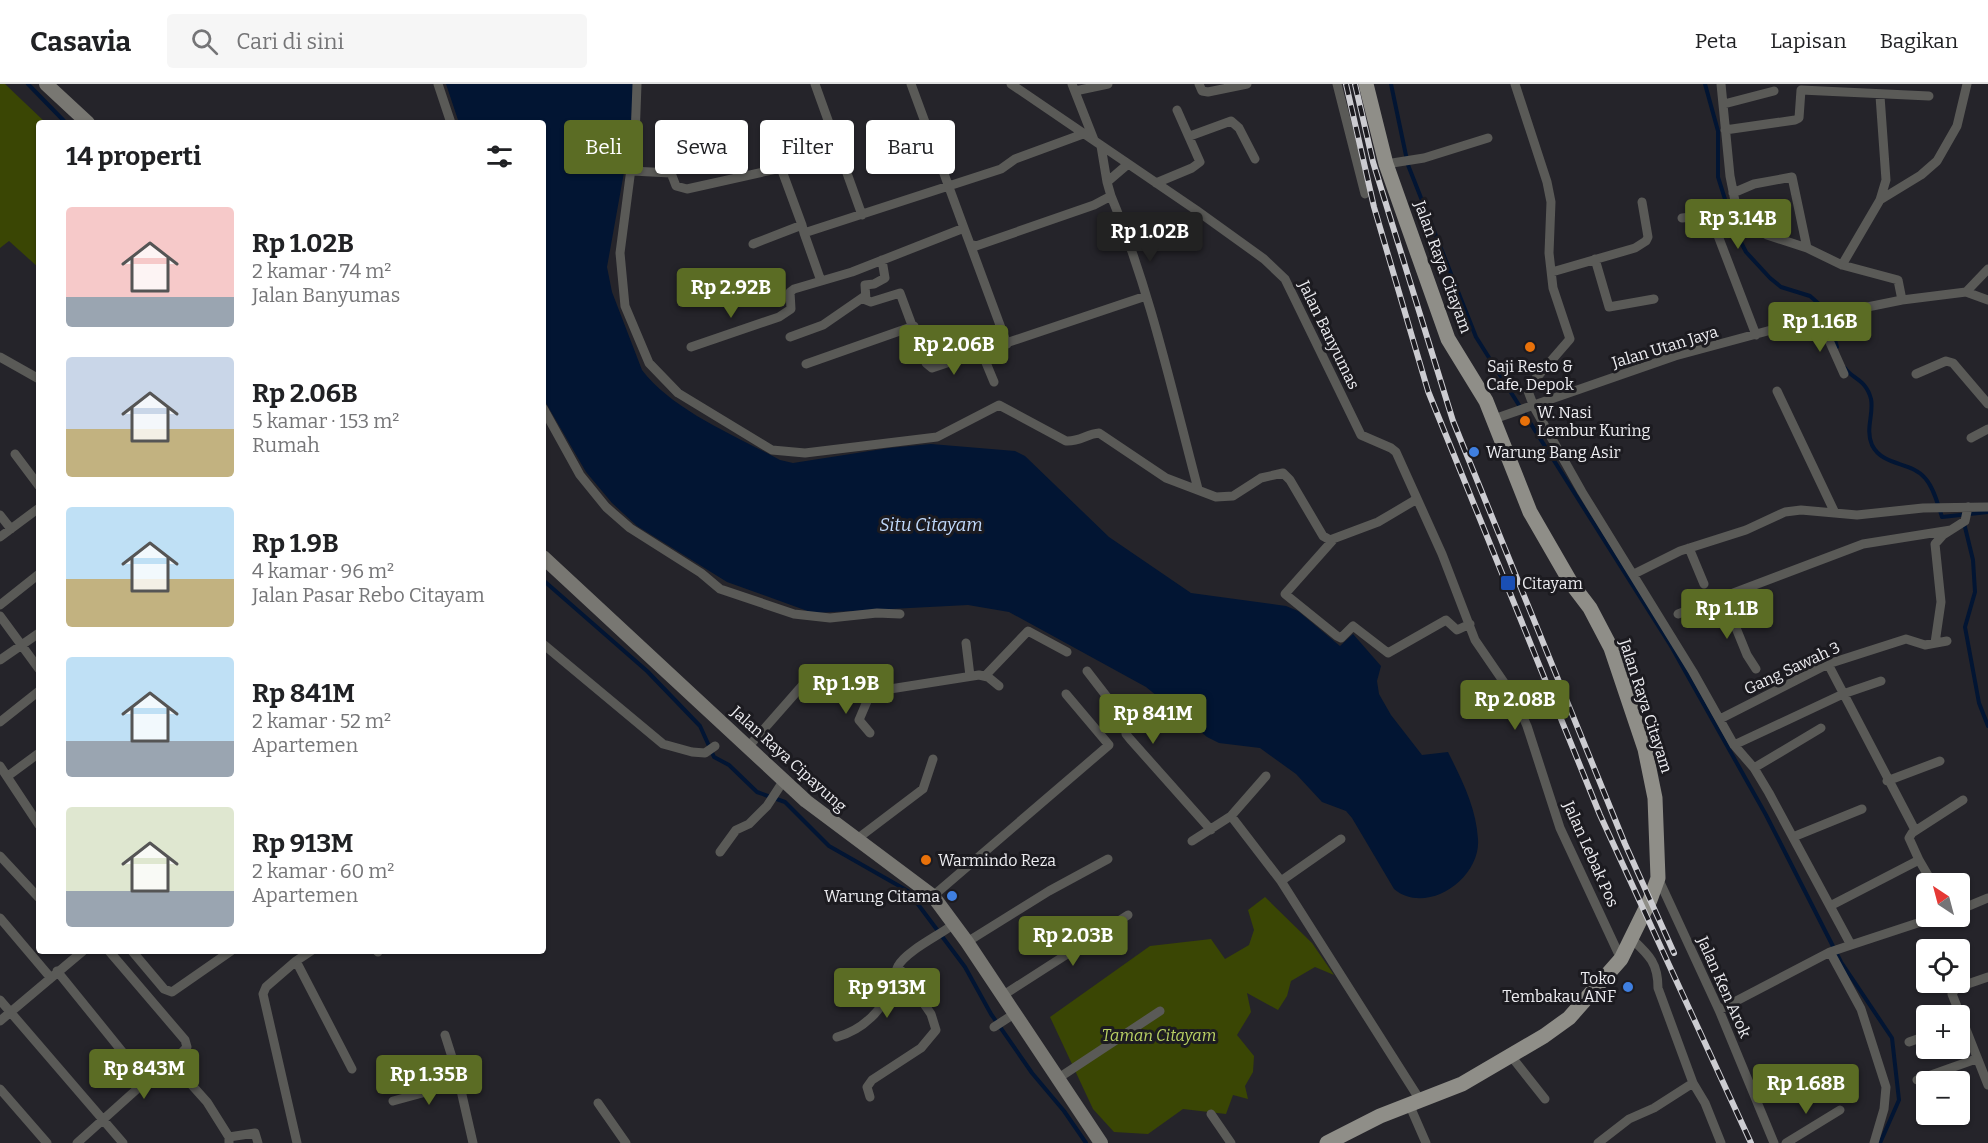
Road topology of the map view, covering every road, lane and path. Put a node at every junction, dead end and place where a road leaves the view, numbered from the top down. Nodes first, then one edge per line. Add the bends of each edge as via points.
1 (46, 84) edge
2 (438, 84) edge
3 (637, 84) edge
4 (815, 84) edge
5 (911, 84) edge
6 (1011, 84) edge
7 (1108, 84) edge
8 (1199, 84) edge
9 (1247, 84) edge
10 (1337, 84) edge
11 (1366, 84) edge
12 (1515, 84) edge
13 (1721, 84) edge
14 (1967, 84) edge
15 (1074, 87) edge
16 (1774, 92) dead end
17 (1880, 96) junction
18 (1929, 96) dead end
19 (1724, 104) junction
20 (1177, 110) dead end
21 (85, 120) edge
22 (450, 120) edge
23 (635, 120) edge
24 (1725, 130) junction
25 (1083, 134) junction
26 (1190, 136) junction
27 (1488, 138) dead end
28 (1097, 143) junction
29 (1255, 159) dead end
30 (1392, 163) junction
31 (1128, 164) junction
32 (643, 172) edge
33 (632, 174) edge
34 (1107, 182) junction
35 (1156, 183) junction
36 (950, 186) junction
37 (1733, 193) junction
38 (1365, 194) dead end
39 (1111, 196) junction
40 (1880, 200) junction
41 (1642, 202) dead end
42 (862, 215) junction
43 (1682, 218) dead end
44 (964, 228) junction
45 (803, 229) junction
46 (753, 244) dead end
47 (970, 244) junction
48 (1807, 248) junction
49 (1595, 259) junction
50 (882, 260) junction
51 (1842, 265) junction
52 (1988, 269) edge
53 (1552, 272) junction
54 (821, 281) junction
55 (1965, 292) junction
56 (865, 296) junction
57 (1146, 296) junction
58 (1654, 299) dead end
59 (1902, 300) junction
60 (1988, 300) edge
61 (1821, 317) junction
62 (914, 326) junction
63 (1756, 335) junction
64 (790, 337) dead end
65 (1007, 344) junction
66 (691, 347) dead end
67 (982, 353) junction
68 (0, 357) edge
69 (806, 364) dead end
70 (1844, 374) dead end
71 (1916, 374) dead end
72 (36, 377) edge
73 (994, 382) dead end
74 (1778, 391) dead end
75 (1988, 404) edge
76 (1530, 408) junction
77 (546, 413) edge
78 (1500, 417) junction
79 (1988, 429) edge
80 (1971, 438) dead end
81 (15, 454) dead end
82 (36, 482) edge
83 (1198, 489) junction
84 (1417, 499) junction
85 (1988, 507) edge
86 (36, 510) edge
87 (1835, 513) junction
88 (0, 515) edge
89 (1966, 516) junction
90 (11, 529) junction
91 (1951, 530) junction
92 (0, 537) edge
93 (1333, 540) junction
94 (1689, 548) junction
95 (546, 560) edge
96 (1634, 574) junction
97 (36, 576) edge
98 (1704, 584) dead end
99 (1723, 596) junction
100 (0, 605) edge
101 (900, 614) dead end
102 (1678, 614) dead end
103 (0, 616) edge
104 (1470, 624) junction
105 (36, 635) edge
106 (1947, 641) dead end
107 (966, 643) dead end
108 (1935, 644) junction
109 (22, 645) junction
110 (546, 646) edge
111 (1067, 652) dead end
112 (0, 660) edge
113 (1828, 664) junction
114 (36, 665) edge
115 (1756, 669) dead end
116 (1087, 670) dead end
117 (969, 676) junction
118 (985, 676) junction
119 (1881, 681) dead end
120 (999, 686) dead end
121 (871, 692) junction
122 (36, 693) edge
123 (1066, 694) dead end
124 (1843, 694) junction
125 (1720, 719) junction
126 (0, 722) edge
127 (1821, 728) dead end
128 (870, 733) dead end
129 (1734, 745) junction
130 (749, 746) junction
131 (711, 749) dead end
132 (36, 755) edge
133 (933, 759) dead end
134 (1940, 761) dead end
135 (0, 766) edge
136 (1755, 768) junction
137 (8, 776) junction
138 (1266, 776) dead end
139 (784, 780) junction
140 (1887, 781) junction
141 (1963, 800) dead end
142 (1862, 809) dead end
143 (35, 811) edge
144 (1231, 816) junction
145 (1211, 830) junction
146 (1915, 830) junction
147 (1793, 837) junction
148 (857, 839) junction
149 (1341, 839) dead end
150 (1192, 841) dead end
151 (720, 852) dead end
152 (2, 856) edge
153 (1108, 859) dead end
154 (1919, 860) junction
155 (1927, 873) edge
156 (1658, 878) junction
157 (1281, 881) junction
158 (36, 895) edge
159 (933, 896) junction
160 (1988, 898) edge
161 (1970, 905) edge
162 (1830, 906) junction
163 (1128, 915) dead end
164 (0, 918) edge
165 (1916, 923) edge
166 (954, 924) junction
167 (1632, 939) junction
168 (968, 942) junction
169 (1849, 945) junction
170 (1832, 951) junction
171 (79, 954) edge
172 (112, 954) edge
173 (135, 954) edge
174 (227, 954) edge
175 (306, 954) edge
176 (1621, 959) junction
177 (296, 961) junction
178 (898, 966) junction
179 (54, 974) junction
180 (1988, 977) edge
181 (1002, 996) junction
182 (0, 1000) edge
183 (1955, 1005) edge
184 (1719, 1010) junction
185 (1160, 1011) dead end
186 (11, 1012) junction
187 (0, 1021) edge
188 (445, 1035) dead end
189 (837, 1037) dead end
190 (1916, 1040) edge
191 (1909, 1042) dead end
192 (1970, 1046) edge
193 (1511, 1056) junction
194 (1976, 1059) junction
195 (172, 1063) junction
196 (352, 1069) dead end
197 (1942, 1071) edge
198 (1057, 1079) junction
199 (146, 1081) junction
200 (459, 1083) junction
201 (1693, 1083) junction
202 (1988, 1085) edge
203 (0, 1089) edge
204 (870, 1097) dead end
205 (1545, 1099) dead end
206 (393, 1101) dead end
207 (1414, 1102) junction
208 (598, 1103) dead end
209 (1840, 1110) dead end
210 (1211, 1114) dead end
211 (102, 1119) junction
212 (229, 1140) edge
213 (625, 1141) edge
214 (47, 1143) edge
215 (77, 1143) edge
216 (123, 1143) edge
217 (258, 1143) edge
218 (297, 1143) edge
219 (473, 1143) edge
220 (613, 1143) edge
221 (1101, 1143) edge
222 (1231, 1143) edge
223 (1327, 1143) edge
224 (1426, 1143) edge
225 (1598, 1143) edge
226 (1721, 1143) edge
227 (1774, 1143) edge
228 (1786, 1143) edge
229 (1874, 1143) edge

1 - 21 main road
2 - 22 street
3 - 23 street
4 - 42 street
5 - 36 street
6 - 25 street, Jalan Banyumas
7 - 15 street
8 - 9 street via 1202,91 1208,92
10 - 38 street
11 - 30 main road, Jalan Raya Citayam
12 - 53 street via 1551,202
13 - 19 street
14 - 40 street via 1958,126 1937,161
15 - 28 street
16 - 19 street
17 - 18 street
17 - 24 street via 1801,90 1795,120
17 - 40 street via 1886,180
19 - 24 street
20 - 26 street
24 - 37 street
25 - 28 street, Jalan Banyumas
25 - 36 street via 1016,159 1001,170
26 - 29 street via 1231,121 1239,128
26 - 35 street via 1199,156 1198,165
27 - 30 street via 1424,158
28 - 31 street, Jalan Banyumas
28 - 34 street
30 - 78 main road, Jalan Raya Citayam via 1449,339
31 - 34 street
31 - 35 street, Jalan Banyumas
32 - 45 street via 671,173 676,186 687,189 781,168
33 - 83 street via 620,253 625,306 649,363 678,393 772,450 806,453 937,437 999,405 1066,441 1078,442 1099,433 1166,478
34 - 39 street
35 - 84 street, Jalan Banyumas via 1285,279 1361,435 1394,449
36 - 42 street
36 - 44 street
37 - 48 street via 1737,211 1753,227
37 - 48 street via 1754,184 1792,177
39 - 47 street via 976,246
39 - 57 street via 1129,238
40 - 51 street
41 - 49 street via 1646,241
42 - 45 street
43 - 63 street via 1701,216 1712,220
44 - 47 street
44 - 50 street
45 - 46 street
45 - 54 street
47 - 65 street
48 - 51 street
49 - 53 street
49 - 58 street via 1609,307
50 - 54 street
50 - 56 street via 885,278 865,285
51 - 59 street via 1898,280
52 - 55 street
53 - 76 street via 1557,303 1570,339 1530,384
54 - 66 street via 791,291 791,309 779,317
55 - 59 street, Jalan Utan Jaya
55 - 60 street, Jalan Utan Jaya
56 - 62 street via 871,302 899,292
56 - 64 street via 823,325
57 - 65 street
57 - 83 street
59 - 61 street, Jalan Utan Jaya
61 - 63 street, Jalan Utan Jaya
61 - 70 street
62 - 67 street via 929,367
62 - 69 street
63 - 76 street, Jalan Utan Jaya via 1675,356
65 - 67 street
67 - 73 street
68 - 72 street
71 - 75 street via 1946,361 1953,363
74 - 87 street
76 - 78 street, Jalan Utan Jaya
76 - 96 street
77 - 101 street via 580,474 606,507 630,528 720,589 794,614 830,618
78 - 156 main road, Jalan Raya Citayam via 1530,512 1611,648 1645,749 1655,798
79 - 80 street
81 - 82 street
83 - 93 street via 1227,497 1261,478 1283,473 1323,536
84 - 93 street via 1378,522
84 - 104 street, Jalan Lebak Pos
85 - 89 street
86 - 90 street
87 - 89 street via 1954,509
87 - 94 street via 1785,512 1746,530
88 - 90 street
89 - 91 street
90 - 92 street
91 - 99 street via 1863,544
91 - 108 street via 1935,544 1941,602
93 - 104 street via 1285,594 1337,636 1341,638 1353,626 1388,653 1446,620 1457,630
94 - 96 street
94 - 98 street
95 - 130 main road, Jalan Raya Cipayung
96 - 125 street
97 - 100 street
99 - 102 street
99 - 115 street
103 - 109 street
104 - 176 street, Jalan Lebak Pos via 1475,640 1519,706 1560,828
105 - 109 street
106 - 108 street, Gang Sawah 3
107 - 117 street
108 - 113 street, Gang Sawah 3 via 1906,639
109 - 112 street
109 - 114 street
110 - 131 street via 663,744
111 - 118 street via 1028,632
113 - 124 street
113 - 125 street, Gang Sawah 3
116 - 145 street via 1122,716 1130,739
117 - 118 street
117 - 121 street
118 - 120 street
119 - 124 street
121 - 128 street via 859,720
121 - 130 street via 822,670 815,671
122 - 126 street
123 - 159 street via 1109,745
124 - 129 street
124 - 140 street
125 - 129 street
127 - 136 street
129 - 136 street
130 - 139 main road, Jalan Raya Cipayung
132 - 137 street
133 - 148 street via 924,789
134 - 140 street
135 - 137 street
136 - 147 street
137 - 143 street
138 - 144 street
139 - 148 main road, Jalan Raya Cipayung
139 - 151 street via 767,806 749,824 736,830
140 - 146 street
141 - 146 street
142 - 147 street
144 - 145 street
144 - 157 street
145 - 150 street
146 - 154 street via 1909,838
147 - 162 street
148 - 159 main road, Jalan Raya Cipayung
149 - 157 street
152 - 158 street
153 - 168 street
154 - 155 street
154 - 162 street
156 - 167 main road, Jalan Raya Citayam
156 - 184 street, Jalan Ken Arok
157 - 207 street
159 - 166 main road, Jalan Raya Cipayung
160 - 161 street
162 - 169 street
163 - 181 street
164 - 179 street
165 - 169 street
166 - 168 main road, Jalan Raya Cipayung
166 - 178 street
167 - 176 main road, Jalan Raya Citayam
167 - 201 street via 1649,955 1658,972 1658,988
168 - 181 main road, Jalan Raya Cipayung
169 - 170 street
170 - 184 street
170 - 229 street via 1861,1009 1886,1087
171 - 179 street
172 - 195 street via 185,1040 187,1047
173 - 174 street via 164,989 172,992
175 - 177 street
176 - 193 main road, Jalan Raya Citayam via 1569,1018
177 - 196 street
177 - 218 street via 263,994
178 - 189 street via 889,993 872,1018 859,1029
178 - 204 street via 931,1014 936,1030 921,1048 872,1080 867,1087
179 - 186 street
179 - 199 street
180 - 183 street via 1953,991
181 - 198 main road, Jalan Raya Cipayung via 1002,1022
182 - 186 street
184 - 227 street, Jalan Ken Arok
185 - 198 street
186 - 187 street
186 - 211 street
188 - 200 street
190 - 191 street
192 - 194 street
193 - 205 street
193 - 207 main road, Jalan Raya Citayam via 1462,1084
194 - 197 street
194 - 202 street
195 - 199 street
195 - 212 street via 207,1102
198 - 221 main road, Jalan Raya Cipayung
199 - 211 street
200 - 206 street
200 - 219 street
201 - 225 street via 1629,1119
201 - 226 street via 1706,1103
203 - 214 street
207 - 223 main road, Jalan Raya Citayam
207 - 224 street
208 - 213 street
209 - 228 street
210 - 222 street
211 - 215 street
211 - 216 street
212 - 217 street via 255,1133
213 - 220 street

